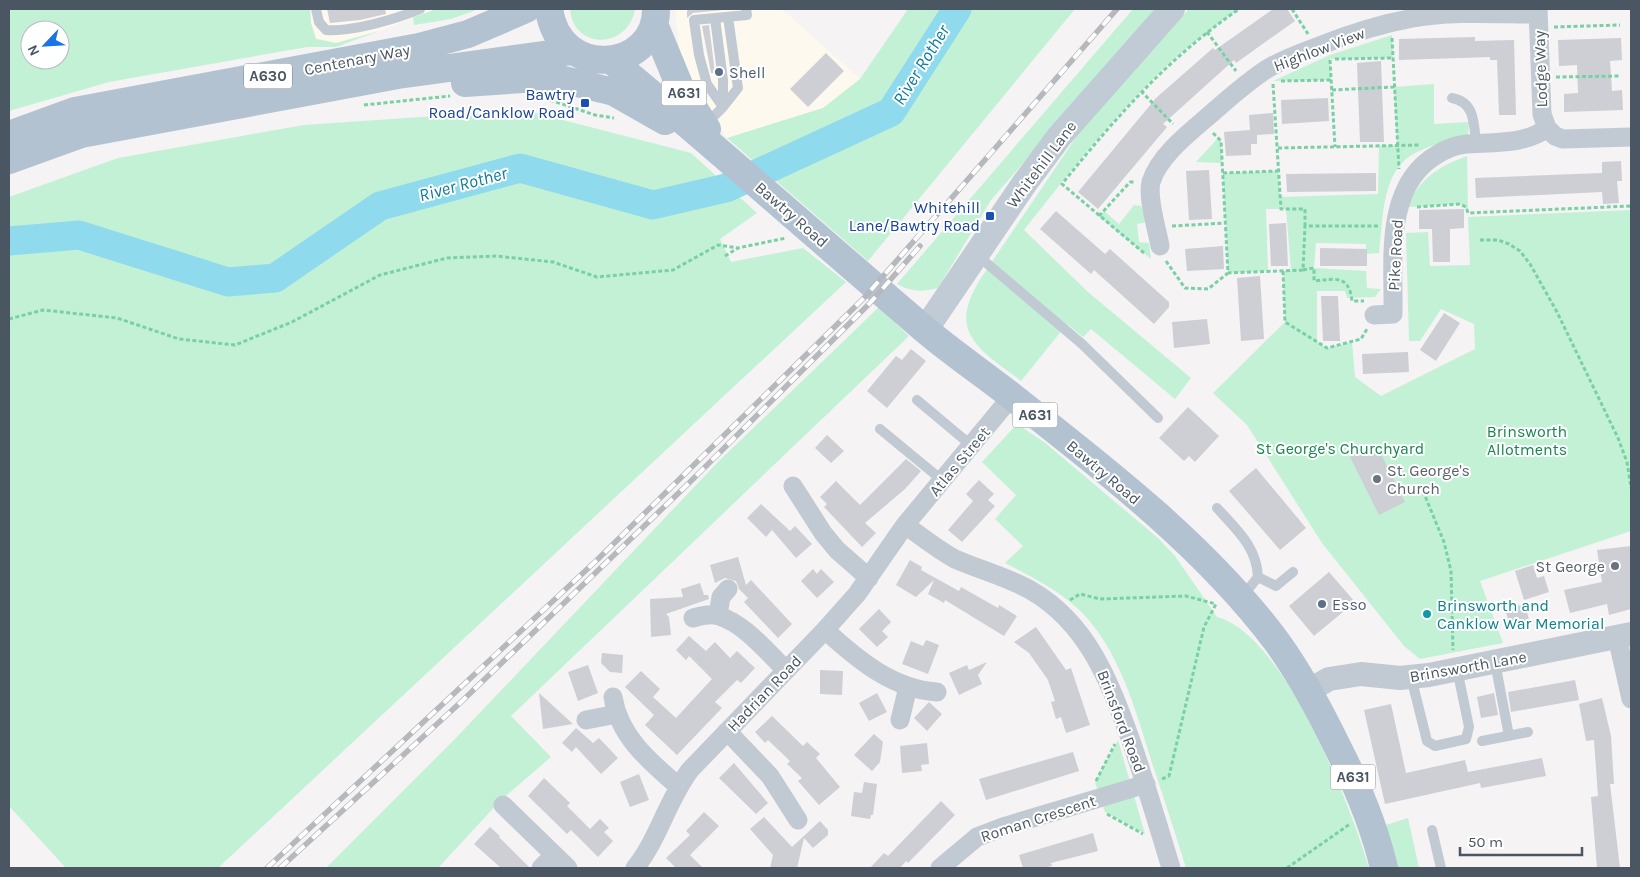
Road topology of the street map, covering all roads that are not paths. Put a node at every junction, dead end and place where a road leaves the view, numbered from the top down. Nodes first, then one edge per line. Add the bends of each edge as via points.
1 (316, 9) edge
2 (420, 9) edge
3 (526, 9) edge
4 (548, 9) edge
5 (746, 9) edge
6 (1172, 9) edge
7 (655, 16) edge
8 (728, 17) junction
9 (1538, 17) edge
10 (715, 18) junction
11 (572, 51) junction
12 (611, 60) junction
13 (286, 96) junction
14 (1452, 98) dead end
15 (714, 117) junction
16 (1547, 128) junction
17 (9, 135) edge
18 (1631, 137) edge
19 (1476, 144) junction
20 (730, 159) junction
21 (9, 160) edge
22 (976, 255) junction
23 (1157, 256) road end
24 (1374, 315) road end
25 (925, 330) junction
26 (1012, 396) junction
27 (917, 400) dead end
28 (1158, 418) dead end
29 (880, 429) dead end
30 (972, 446) junction
31 (943, 480) junction
32 (793, 486) dead end
33 (1217, 508) dead end
34 (905, 525) junction
35 (1293, 572) dead end
36 (1258, 577) junction
37 (869, 578) junction
38 (728, 589) dead end
39 (1230, 599) junction
40 (718, 615) junction
41 (693, 618) dead end
42 (825, 630) junction
43 (1624, 636) edge
44 (1495, 662) junction
45 (1457, 669) junction
46 (786, 670) junction
47 (1411, 676) junction
48 (908, 687) junction
49 (1308, 691) junction
50 (937, 692) dead end
51 (1631, 699) edge
52 (586, 720) dead end
53 (900, 720) dead end
54 (727, 731) junction
55 (1528, 732) dead end
56 (1509, 736) junction
57 (1482, 741) dead end
58 (1146, 784) junction
59 (678, 786) junction
60 (503, 805) dead end
61 (798, 820) dead end
62 (1432, 830) dead end
63 (548, 862) edge
64 (568, 868) edge
65 (635, 868) edge
66 (940, 868) edge
67 (1171, 868) edge
68 (1384, 868) edge
69 (1441, 868) edge

1 - 2 lane via 319,22 326,30 336,31
3 - 17 main road, Centenary Way / A630 via 468,34 410,49 75,111
4 - 11 main road, A630 via 558,38
5 - 8 lane via 748,15
6 - 22 main road, Whitehill Lane via 1059,137
7 - 12 main road, A630 via 645,41 635,50
7 - 15 main road, Bawtry Road / A631 via 680,87
8 - 10 lane
8 - 15 lane via 738,88
9 - 16 street, Lodge Way via 1542,114
9 - 23 street, Highlow View via 1441,15 1391,22 1325,50 1289,58 1246,83 1202,121 1165,158 1154,174 1151,184
10 - 15 lane via 724,80
10 - 15 lane via 694,20
11 - 12 main road, A630 via 593,60
11 - 13 main road, A630 via 398,75
12 - 20 main road, Bawtry Road
13 - 20 main road, A630 via 552,77 614,92
13 - 21 main road, A630 via 81,134
14 - 19 lane via 1466,104 1472,114
15 - 20 main road, Bawtry Road / A631
16 - 18 street via 1564,139
16 - 19 street, Pike Road via 1528,139
19 - 24 street, Pike Road via 1462,144 1430,158 1418,170 1398,211 1393,314
20 - 25 main road, Bawtry Road / A631
22 - 25 main road, Whitehill Lane
22 - 28 lane via 1082,344
25 - 26 main road, Bawtry Road / A631
26 - 30 street, Atlas Street
26 - 39 main road, Bawtry Road / A631 via 1169,526
27 - 30 lane
29 - 31 lane
30 - 31 street, Atlas Street
31 - 34 street, Atlas Street
32 - 37 street via 837,550
33 - 36 lane via 1252,548 1258,564
34 - 37 street, Hadrian Road
34 - 58 street, Brinsford Road via 954,558 1032,591 1074,625 1111,685
35 - 36 lane via 1276,586
36 - 39 lane
37 - 42 street, Hadrian Road
38 - 40 street via 721,597
39 - 49 main road, Bawtry Road / A631 via 1277,643
40 - 41 street
40 - 46 street via 747,633
42 - 46 street, Hadrian Road
42 - 48 street via 857,658
43 - 44 street, Brinsworth Lane
43 - 51 street
44 - 45 street, Brinsworth Lane
44 - 56 lane
45 - 47 street, Brinsworth Lane
45 - 47 lane via 1468,734 1466,739 1435,746 1427,741
46 - 54 street, Hadrian Road
47 - 49 street, Brinsworth Lane via 1361,674 1329,679
48 - 50 street
48 - 53 street
49 - 68 main road, Bawtry Road / A631 via 1367,812
52 - 59 street via 615,705 630,738 640,751
54 - 59 street, Hadrian Road
54 - 61 street via 770,776
55 - 56 lane
56 - 57 lane
58 - 66 street, Roman Crescent via 978,836
58 - 67 street, Brinsford Road
59 - 65 street, Hadrian Road via 649,851
60 - 63 street
62 - 69 lane
63 - 64 street

